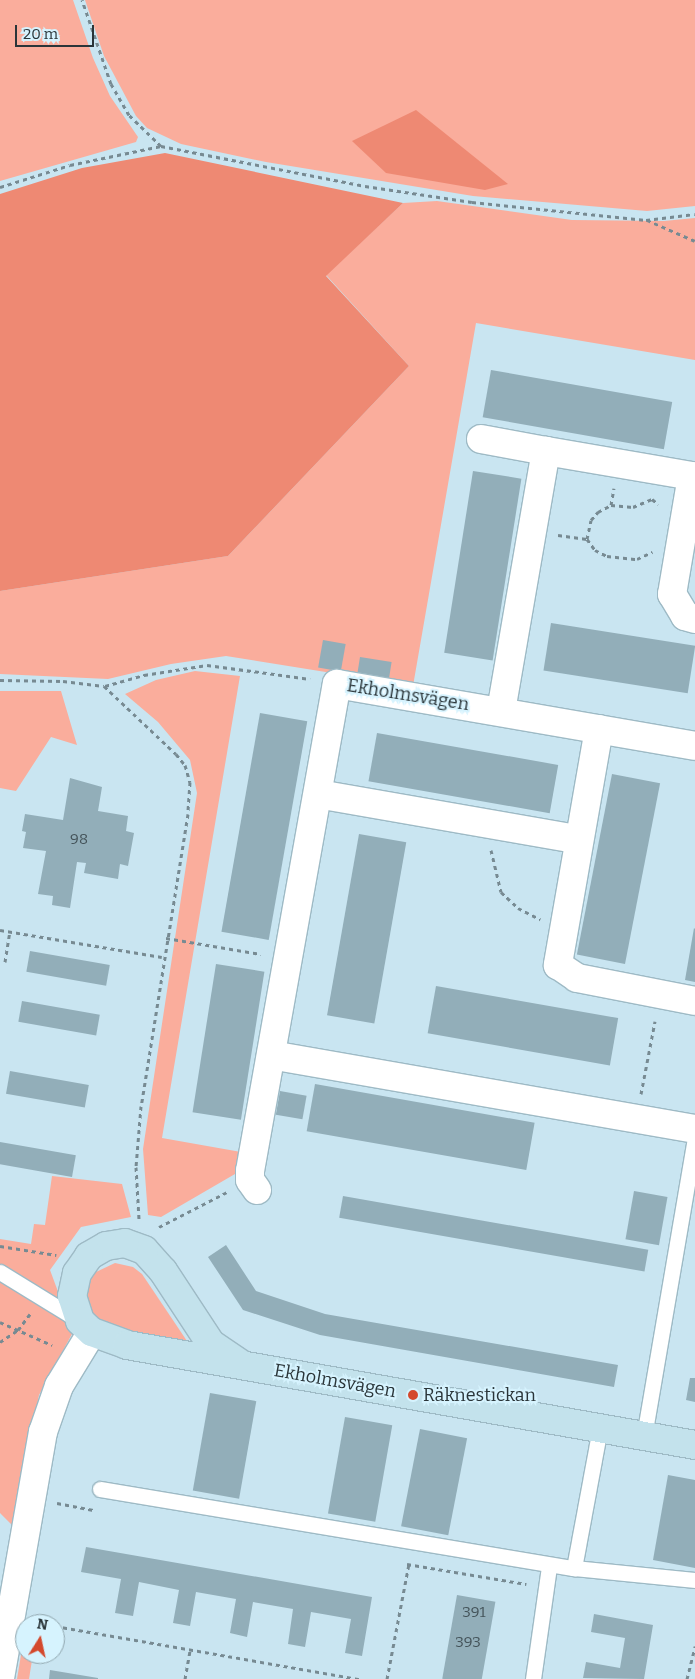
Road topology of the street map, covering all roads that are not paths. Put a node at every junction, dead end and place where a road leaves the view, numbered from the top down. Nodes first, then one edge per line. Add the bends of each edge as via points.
1 (481, 439) dead end
2 (546, 451) junction
3 (695, 620) edge
4 (501, 711) junction
5 (599, 728) junction
6 (695, 746) edge
7 (318, 794) junction
8 (577, 839) junction
9 (695, 1001) edge
10 (272, 1055) junction
11 (695, 1129) edge
12 (695, 1139) edge
13 (254, 1185) road end
14 (0, 1272) edge
15 (86, 1327) junction
16 (241, 1364) junction
17 (600, 1428) junction
18 (644, 1436) junction
19 (695, 1445) edge
20 (100, 1489) dead end
21 (549, 1566) junction
22 (574, 1568) junction
23 (695, 1580) edge
24 (0, 1678) edge
25 (533, 1679) edge

1 - 2 street
2 - 3 street via 692,476 672,594 685,616
2 - 4 street
4 - 5 street, Ekholmsvägen
4 - 7 street, Ekholmsvägen via 337,684
5 - 6 street, Ekholmsvägen
5 - 8 street
7 - 8 street
7 - 10 street, Ekholmsvägen
8 - 9 street via 558,965 577,978
10 - 11 street
10 - 13 street, Ekholmsvägen
12 - 18 lane
14 - 15 lane
15 - 16 street, Ekholmsvägen via 127,1345
15 - 16 street, Ekholmsvägen via 72,1296 77,1273 89,1256 106,1246 142,1239 211,1344
15 - 24 street via 46,1424
16 - 17 street, Ekholmsvägen
17 - 18 street, Ekholmsvägen
17 - 22 lane
18 - 19 street, Ekholmsvägen
20 - 21 lane
21 - 22 lane
21 - 25 lane
22 - 23 lane

